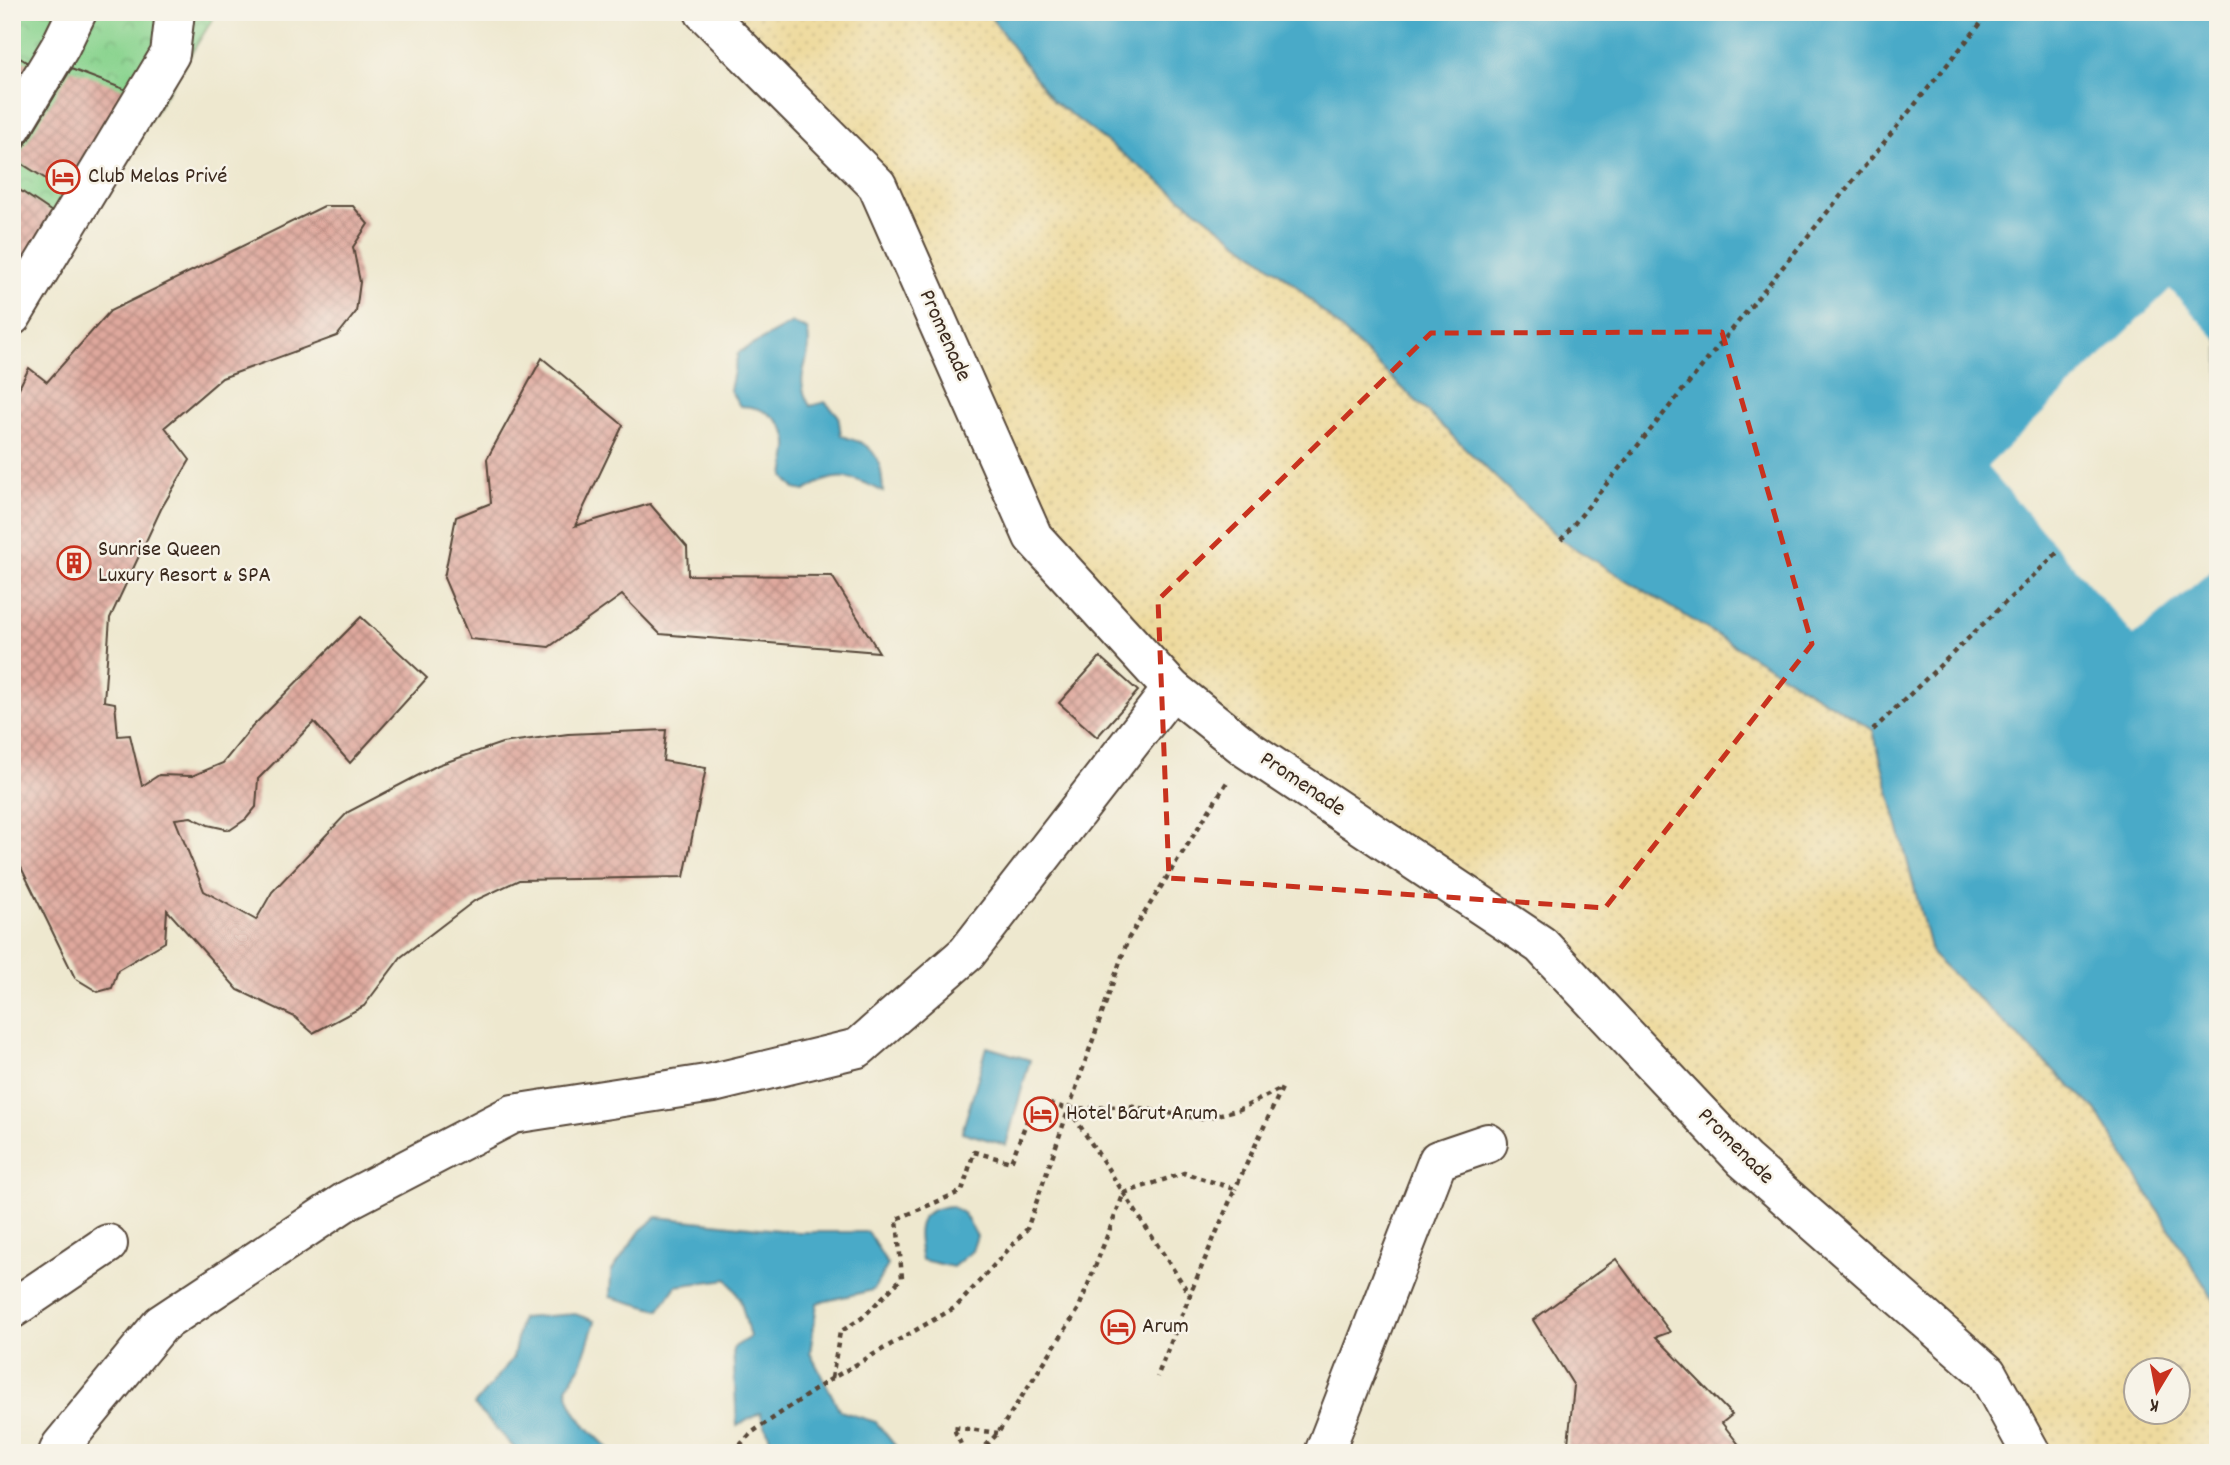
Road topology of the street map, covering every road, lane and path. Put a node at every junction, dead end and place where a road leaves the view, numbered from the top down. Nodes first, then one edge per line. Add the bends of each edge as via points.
1 (77, 12) edge
2 (175, 12) edge
3 (705, 12) edge
4 (1990, 12) edge
5 (12, 127) edge
6 (12, 316) edge
7 (1561, 540) dead end
8 (2060, 550) dead end
9 (1172, 689) junction
10 (1873, 730) dead end
11 (1247, 749) junction
12 (1069, 1110) junction
13 (1488, 1143) dead end
14 (1236, 1189) junction
15 (1124, 1193) junction
16 (108, 1244) dead end
17 (1190, 1295) junction
18 (12, 1309) edge
19 (1157, 1377) dead end
20 (831, 1379) junction
21 (998, 1433) junction
22 (58, 1453) edge
23 (733, 1453) edge
24 (965, 1453) edge
25 (979, 1453) edge
26 (1324, 1453) edge
27 (2031, 1453) edge

1 - 5 street
2 - 6 street via 170,54
3 - 9 street, Promenade via 877,185 1033,537
4 - 7 path
8 - 10 path
9 - 11 street, Promenade
9 - 22 street via 967,953 858,1048 713,1083 513,1115 348,1200 160,1324
11 - 12 path via 1128,939
11 - 27 street, Promenade via 1541,945 1744,1160 1987,1373
12 - 14 path via 1128,1106 1202,1119 1240,1109 1282,1087
12 - 15 path
12 - 20 path via 1027,1229 957,1307
12 - 20 path via 1035,1100 1011,1162 974,1152 962,1191 897,1219 902,1278 862,1318 840,1332
13 - 26 street via 1438,1160
14 - 15 path via 1184,1173
14 - 17 path
15 - 17 path
15 - 21 path via 1078,1310
16 - 18 street
17 - 19 path
20 - 23 path via 751,1433
21 - 24 path via 953,1427
21 - 25 path

